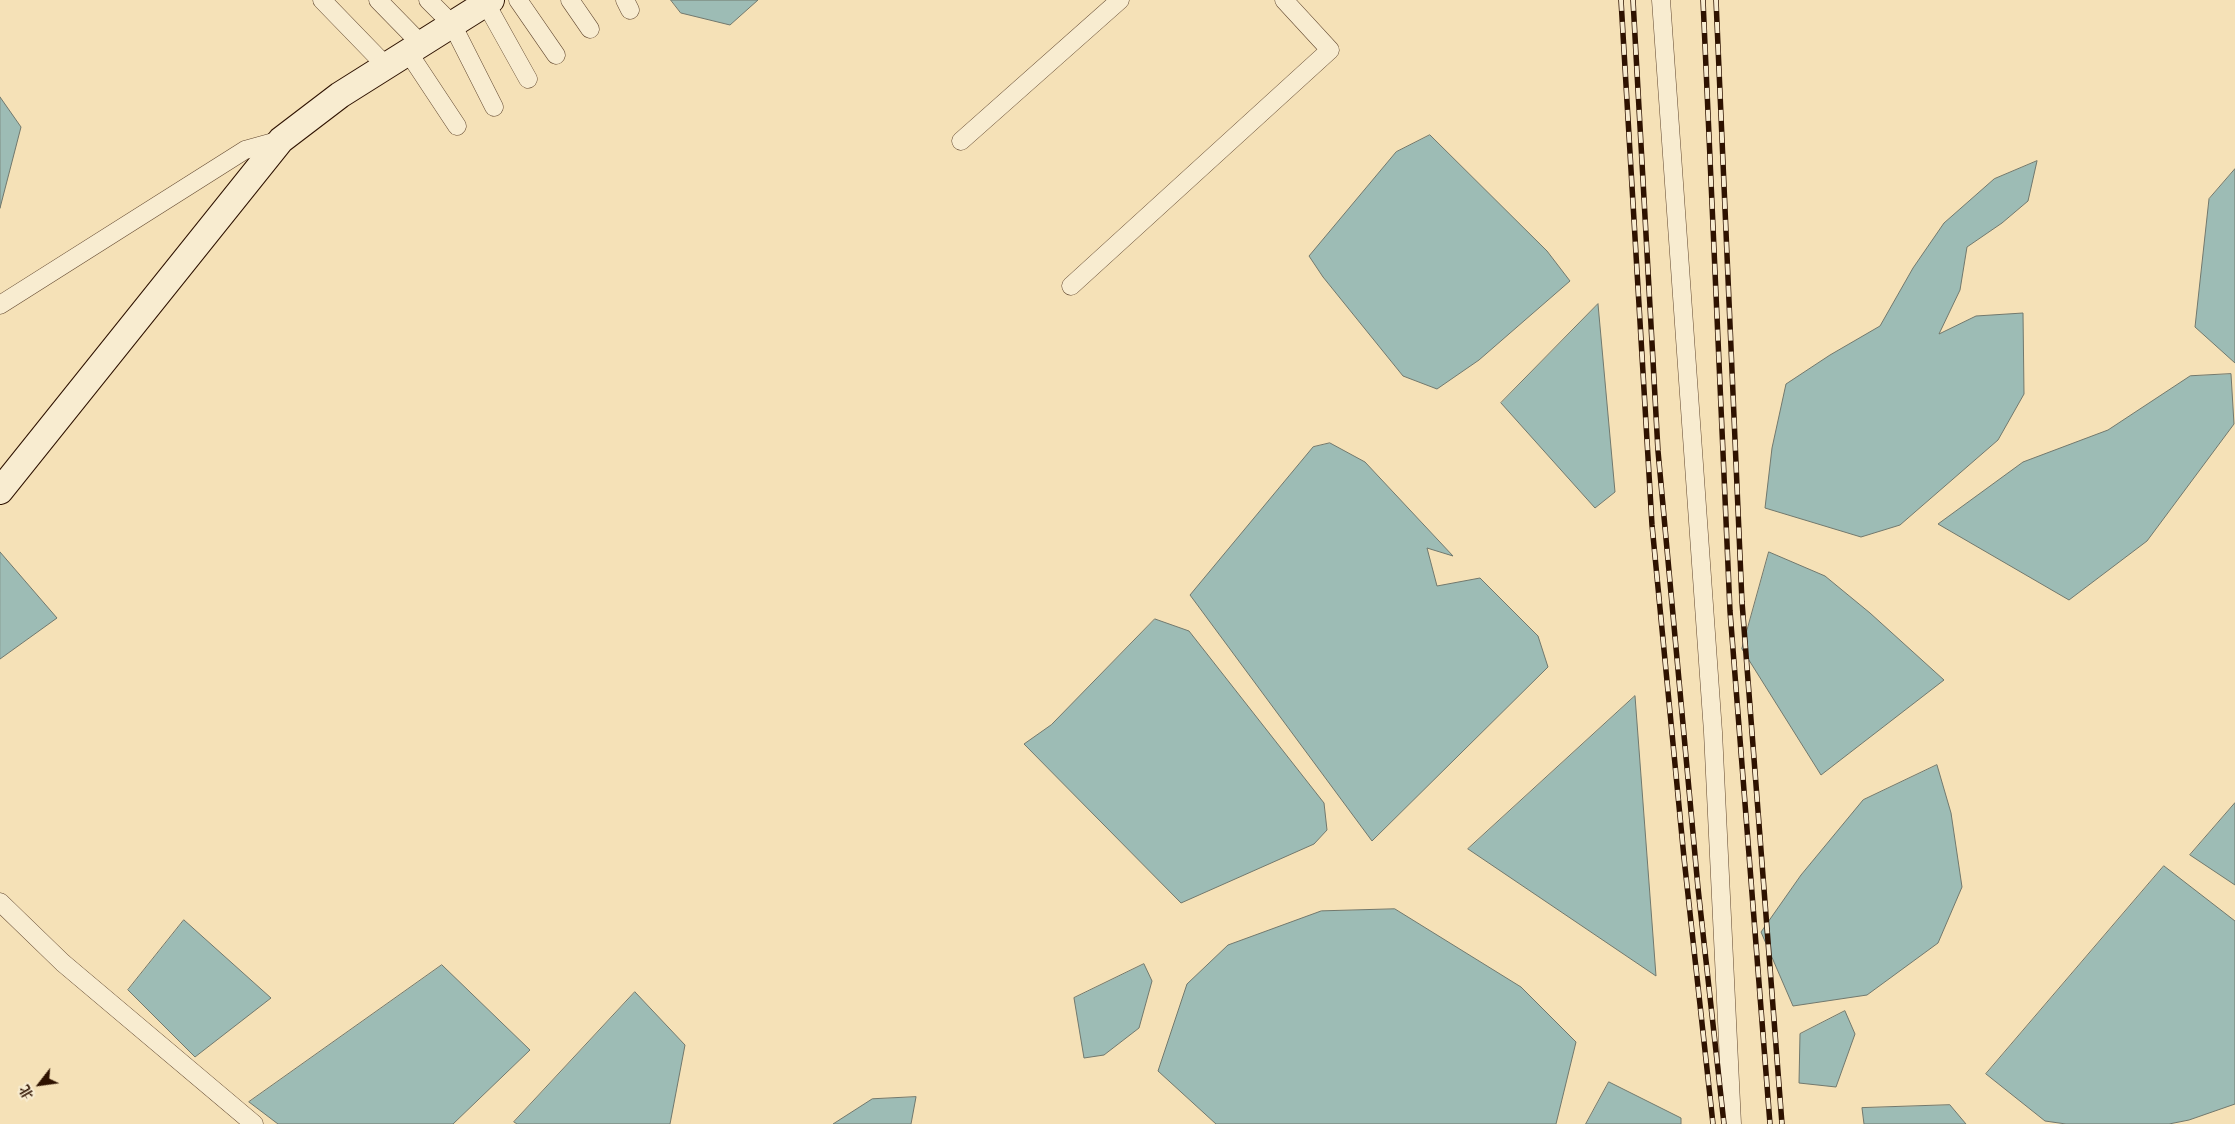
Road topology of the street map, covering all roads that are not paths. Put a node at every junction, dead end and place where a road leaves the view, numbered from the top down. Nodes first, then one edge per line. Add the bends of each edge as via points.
1 (322, 0) edge
2 (378, 0) edge
3 (428, 0) edge
4 (518, 0) edge
5 (570, 0) edge
6 (1120, 0) edge
7 (1284, 0) edge
8 (1661, 0) edge
9 (487, 1) edge
10 (452, 24) junction
11 (590, 28) dead end
12 (415, 48) junction
13 (556, 55) dead end
14 (386, 66) junction
15 (528, 79) dead end
16 (494, 107) dead end
17 (457, 126) dead end
18 (282, 140) junction
19 (961, 141) dead end
20 (1071, 286) dead end
21 (0, 305) edge
22 (0, 491) edge
23 (0, 902) edge
24 (254, 1124) edge
25 (1732, 1124) edge

1 - 14 street
2 - 12 street
3 - 10 street
4 - 13 street
5 - 11 street
6 - 19 street
7 - 20 street via 1330,50
8 - 25 street via 1713,722
9 - 10 main road
9 - 15 street
10 - 12 main road
10 - 16 street
12 - 14 main road
12 - 17 street
14 - 18 main road via 340,95
18 - 21 street via 245,150
18 - 22 main road
23 - 24 street via 63,963

